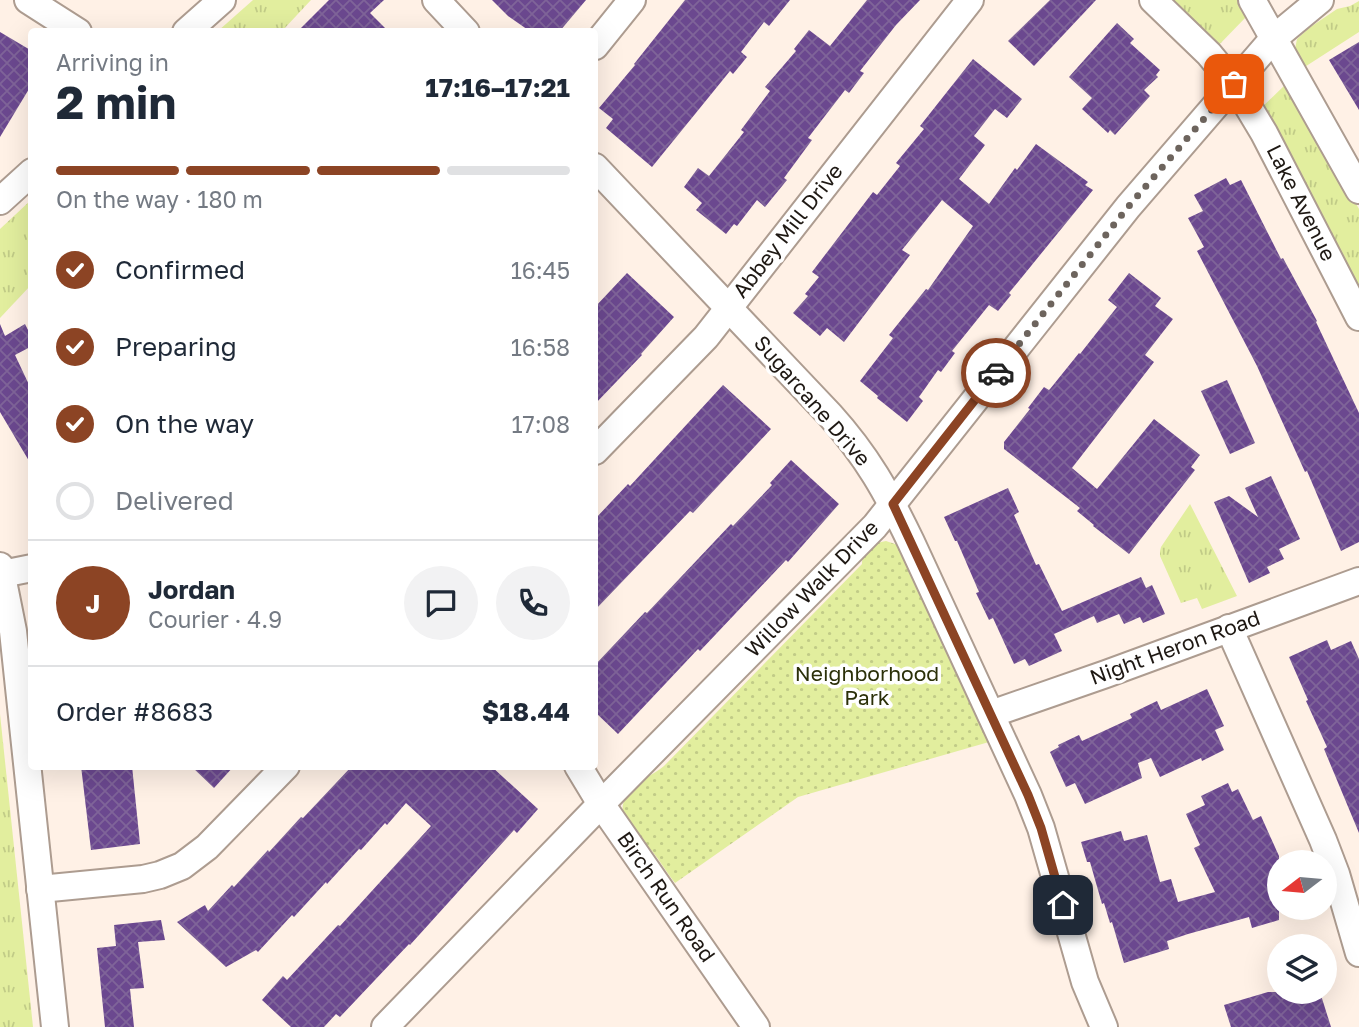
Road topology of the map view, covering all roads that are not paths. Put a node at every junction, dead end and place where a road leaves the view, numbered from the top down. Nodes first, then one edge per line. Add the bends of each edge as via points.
1 (28, 0) edge
2 (222, 0) edge
3 (436, 0) edge
4 (632, 0) edge
5 (970, 0) edge
6 (1153, 0) edge
7 (1252, 0) edge
8 (1320, 0) edge
9 (72, 28) edge
10 (190, 28) edge
11 (462, 28) edge
12 (1273, 39) junction
13 (598, 42) edge
14 (1234, 84) junction
15 (598, 170) edge
16 (28, 176) edge
17 (1359, 190) edge
18 (0, 201) edge
19 (728, 308) junction
20 (1359, 317) edge
21 (598, 448) edge
22 (893, 504) junction
23 (28, 568) edge
24 (1, 570) edge
25 (1359, 581) edge
26 (1229, 628) junction
27 (991, 714) junction
28 (282, 770) edge
29 (580, 770) edge
30 (601, 804) junction
31 (40, 889) junction
32 (1359, 953) edge
33 (55, 1027) edge
34 (386, 1027) edge
35 (756, 1027) edge
36 (1104, 1027) edge

1 - 9 street
2 - 10 street
3 - 11 street
4 - 13 street
5 - 19 street, Abbey Mill Drive
6 - 14 street, Lake Avenue
7 - 12 street
8 - 12 street, Willow Walk Drive
12 - 14 street, Willow Walk Drive
12 - 17 street
14 - 20 street, Lake Avenue
14 - 22 street, Willow Walk Drive via 1128,207
15 - 19 street, Sugarcane Drive
16 - 18 street
19 - 21 street, Abbey Mill Drive via 706,337
19 - 22 street, Sugarcane Drive via 846,433
22 - 27 street, Sugarcane Drive
22 - 30 street, Willow Walk Drive
23 - 24 street
24 - 31 street via 13,631
25 - 26 street, Night Heron Road
26 - 27 street, Night Heron Road
26 - 32 street via 1324,839
27 - 36 street, Sugarcane Drive via 1041,828 1085,982
28 - 31 street via 182,866 143,879
29 - 30 street, Birch Run Road
30 - 34 street, Willow Walk Drive
30 - 35 street, Birch Run Road
31 - 33 street

